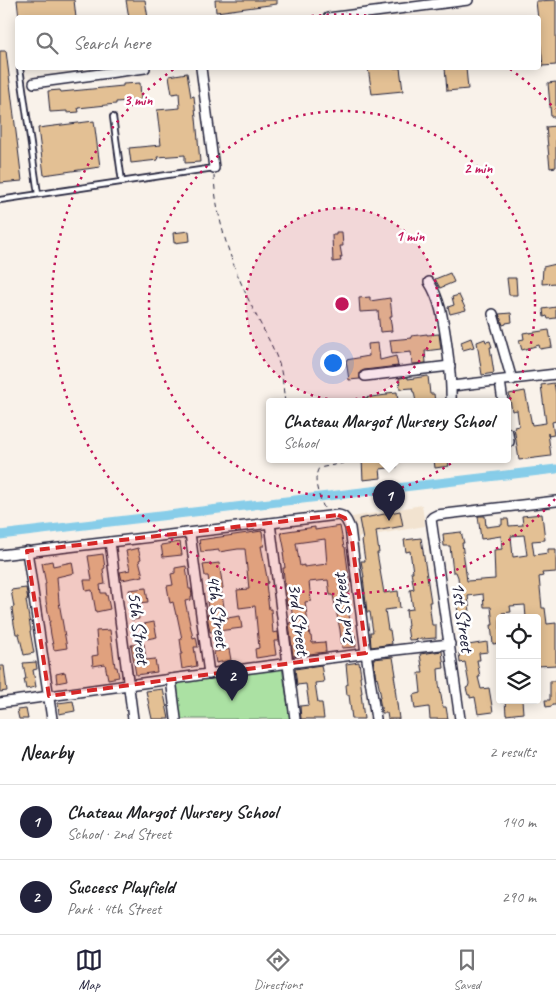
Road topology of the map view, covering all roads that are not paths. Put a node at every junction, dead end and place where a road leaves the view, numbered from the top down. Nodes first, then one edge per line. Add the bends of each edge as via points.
1 (468, 0) edge
2 (351, 15) edge
3 (20, 70) edge
4 (130, 70) edge
5 (201, 70) edge
6 (34, 83) dead end
7 (112, 117) dead end
8 (214, 168) joint
9 (122, 182) junction
10 (38, 194) junction
11 (0, 200) edge
12 (429, 282) dead end
13 (493, 314) dead end
14 (450, 366) junction
15 (556, 374) edge
16 (365, 376) dead end
17 (512, 380) junction
18 (500, 381) junction
19 (452, 386) junction
20 (451, 398) edge
21 (502, 398) edge
22 (556, 501) edge
23 (270, 523) junction
24 (190, 533) junction
25 (110, 542) junction
26 (27, 551) junction
27 (0, 555) edge
28 (450, 644) junction
29 (366, 653) junction
30 (287, 662) junction
31 (209, 674) junction
32 (171, 679) junction
33 (129, 685) junction
34 (49, 696) junction
35 (0, 703) edge
36 (52, 719) edge
37 (133, 719) edge
38 (176, 719) edge
39 (295, 719) edge
40 (376, 719) edge
41 (460, 719) edge

1 - 2 street
3 - 10 lane
4 - 6 street
5 - 8 street
7 - 9 lane
8 - 9 lane
9 - 10 lane
10 - 11 lane
12 - 14 street via 441,310
13 - 17 street
14 - 16 street
14 - 19 street
15 - 17 street
17 - 18 street
18 - 19 street
18 - 21 street
19 - 20 street
22 - 28 street, 1st Street via 433,516 431,520
23 - 24 street
23 - 29 street, 2nd Street via 326,516 342,515 345,518 350,528
23 - 30 street, 3rd Street
24 - 25 street
24 - 31 street, 4th Street
25 - 26 street
25 - 33 street, 5th Street
26 - 27 street
26 - 34 street
28 - 29 street
28 - 41 street, 1st Street
29 - 30 street
29 - 40 street, 2nd Street
30 - 31 street
30 - 39 street, 3rd Street
31 - 32 street, 4th Street
32 - 33 street, 4th Street
32 - 38 street
33 - 34 street, 4th Street
33 - 37 street, 5th Street
34 - 35 street, 4th Street
34 - 36 street

